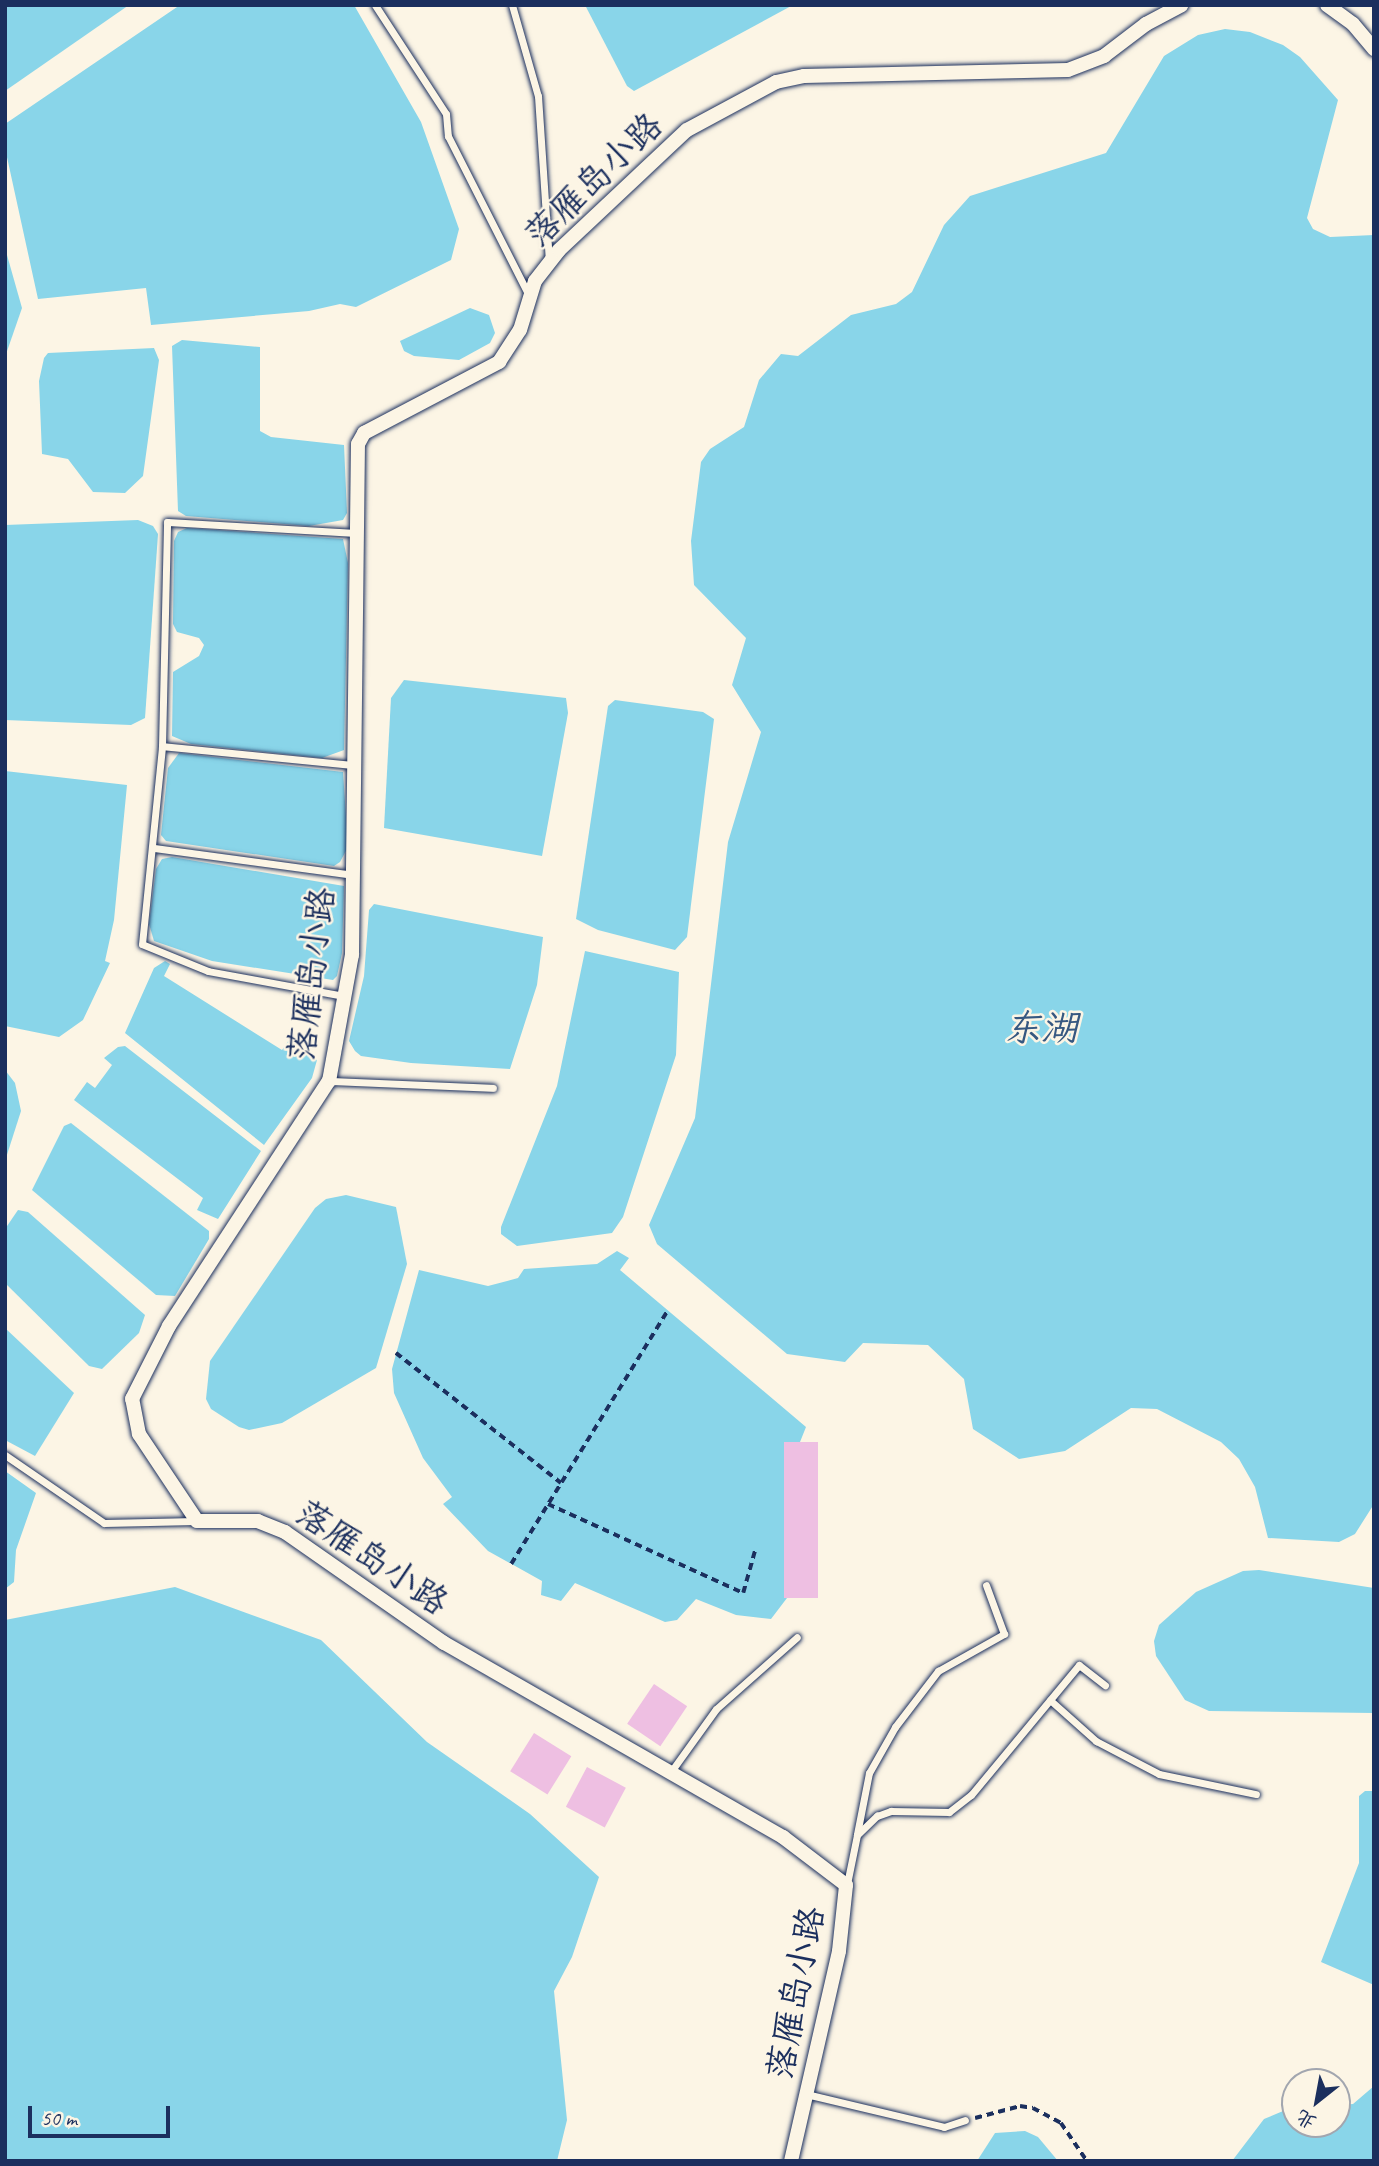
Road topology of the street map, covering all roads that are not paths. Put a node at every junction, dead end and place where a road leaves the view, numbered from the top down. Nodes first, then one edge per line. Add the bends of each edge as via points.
1 (375, 5) edge
2 (512, 5) edge
3 (1181, 5) edge
4 (1327, 5) edge
5 (1374, 49) edge
6 (549, 261) junction
7 (529, 296) junction
8 (358, 533) junction
9 (162, 746) junction
10 (354, 765) junction
11 (154, 848) junction
12 (354, 875) junction
13 (345, 996) junction
14 (329, 1081) junction
15 (493, 1088) dead end
16 (5, 1455) edge
17 (197, 1521) junction
18 (986, 1585) dead end
19 (797, 1637) dead end
20 (1105, 1685) dead end
21 (1050, 1700) junction
22 (670, 1773) junction
23 (1256, 1794) dead end
24 (857, 1835) junction
25 (846, 1885) junction
26 (807, 2094) junction
27 (965, 2120) road end
28 (791, 2161) edge

1 - 7 lane via 446,114 448,136
2 - 6 lane via 538,96
3 - 6 street, 落雁岛小路 via 1104,56 1068,70 804,76 776,82 687,131
4 - 5 street via 1353,23
6 - 7 street, 落雁岛小路
7 - 8 street, 落雁岛小路 via 514,342 499,362 360,438
8 - 9 lane via 167,522
8 - 10 street, 落雁岛小路
9 - 10 lane
9 - 11 lane
10 - 12 street, 落雁岛小路
11 - 12 lane
11 - 13 lane via 142,944 208,971
12 - 13 street, 落雁岛小路 via 352,956
13 - 14 street, 落雁岛小路
14 - 15 lane
14 - 17 street, 落雁岛小路 via 169,1326 132,1399 139,1434
16 - 17 lane via 104,1523
17 - 22 street, 落雁岛小路 via 258,1521 285,1532 454,1649
18 - 24 lane via 1004,1634 938,1671 895,1727 869,1773
19 - 22 lane via 716,1709
20 - 21 lane via 1079,1665
21 - 23 lane via 1096,1741 1165,1777
21 - 24 lane via 963,1802 943,1814 884,1812
22 - 25 street, 落雁岛小路 via 783,1837
24 - 25 lane
25 - 26 street, 落雁岛小路 via 839,1951
26 - 27 lane via 944,2127
26 - 28 street, 落雁岛小路

